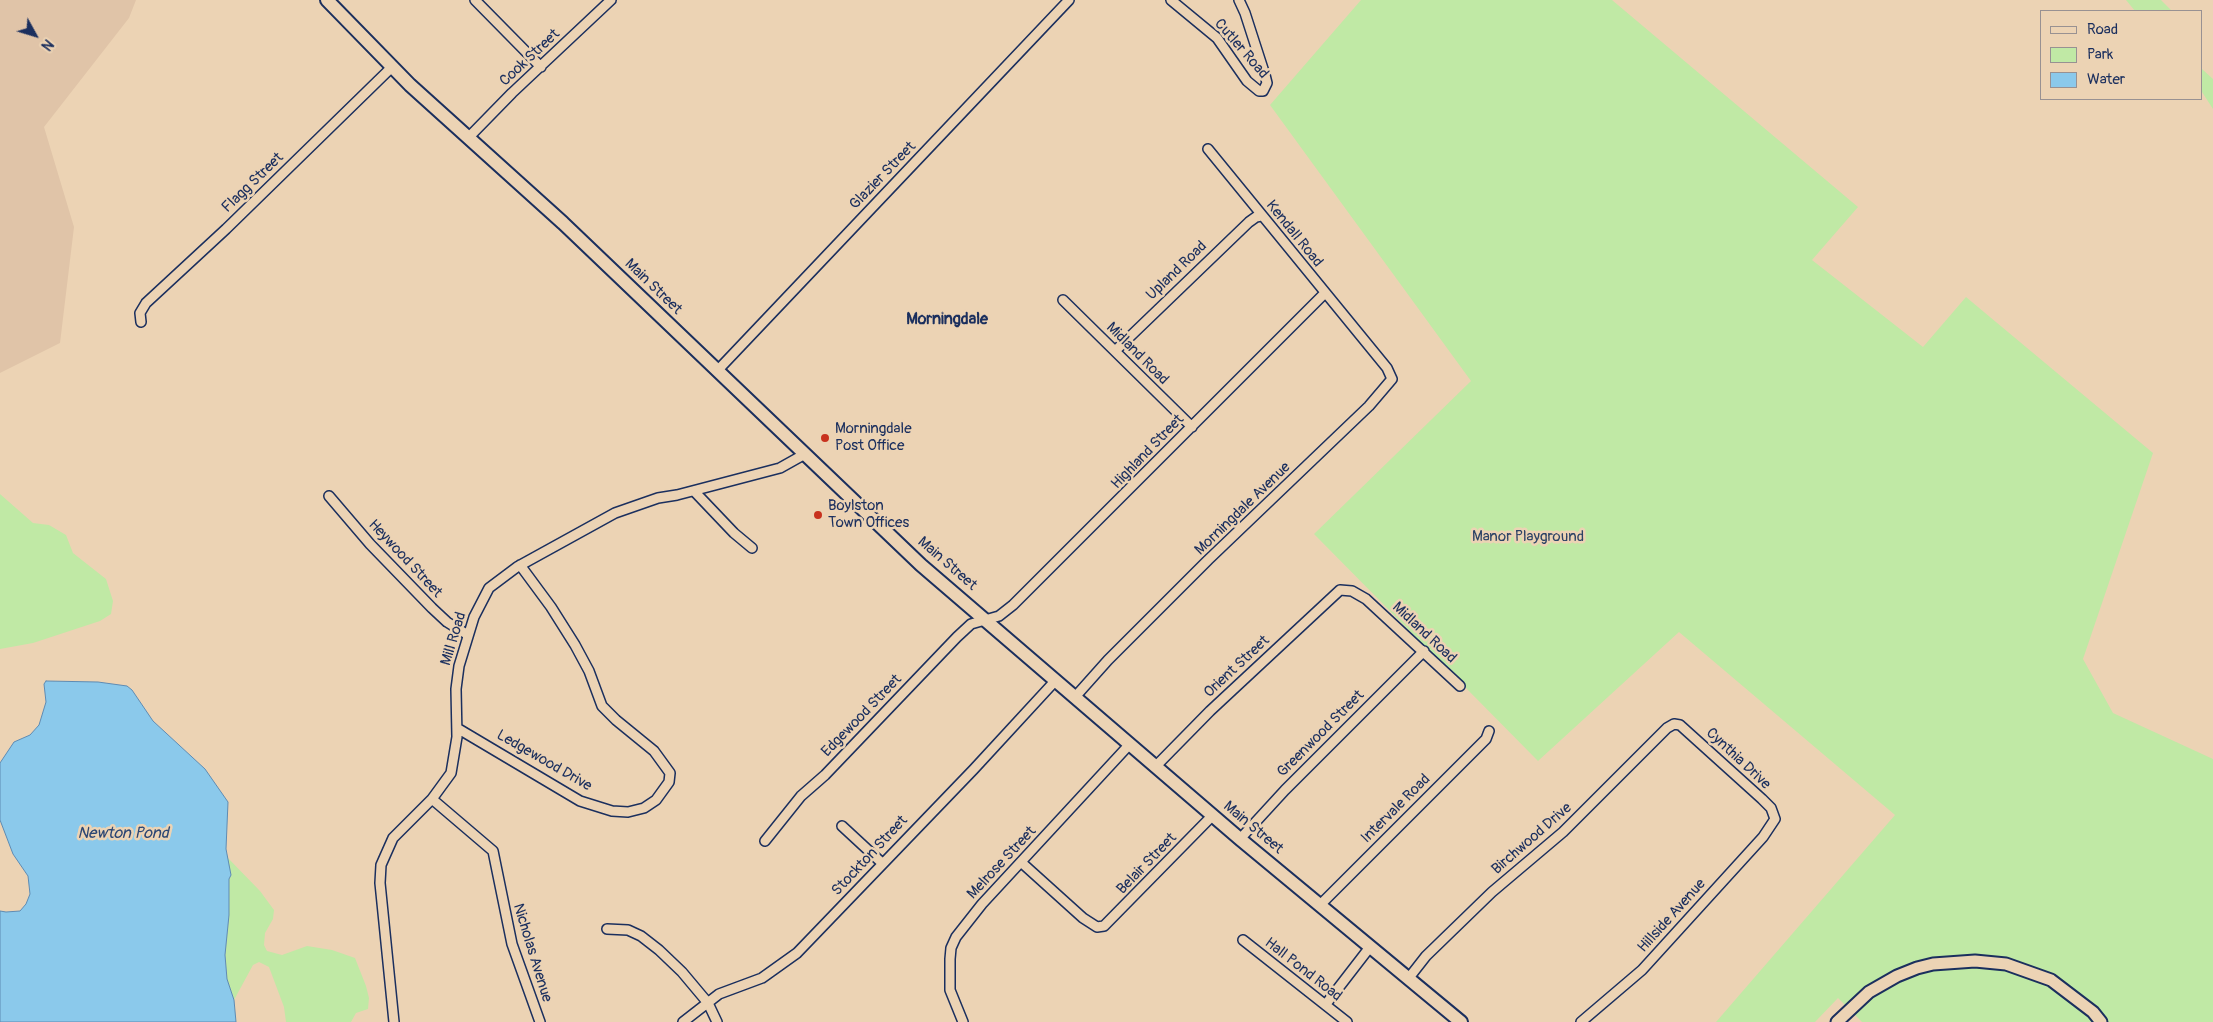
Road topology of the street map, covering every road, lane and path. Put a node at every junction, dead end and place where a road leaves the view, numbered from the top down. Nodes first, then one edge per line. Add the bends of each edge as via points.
1 (327, 0) edge
2 (475, 0) edge
3 (611, 0) edge
4 (1069, 0) edge
5 (1171, 0) edge
6 (1239, 0) edge
7 (392, 67) junction
8 (541, 67) junction
9 (468, 138) junction
10 (1208, 149) dead end
11 (1261, 216) junction
12 (1324, 294) junction
13 (1063, 300) dead end
14 (141, 322) dead end
15 (1360, 336) joint
16 (1114, 351) junction
17 (717, 371) junction
18 (1192, 427) junction
19 (805, 454) junction
20 (694, 491) junction
21 (329, 496) dead end
22 (752, 548) dead end
23 (520, 565) junction
24 (1340, 590) joint
25 (985, 620) junction
26 (468, 635) junction
27 (1424, 651) junction
28 (1056, 680) junction
29 (1460, 686) dead end
30 (1075, 697) junction
31 (1677, 724) joint
32 (457, 728) junction
33 (1489, 731) dead end
34 (1129, 744) junction
35 (1155, 766) junction
36 (432, 799) junction
37 (1212, 815) junction
38 (1775, 819) joint
39 (842, 826) dead end
40 (1240, 839) junction
41 (765, 841) dead end
42 (882, 863) junction
43 (1022, 863) junction
44 (1320, 905) junction
45 (607, 929) dead end
46 (1242, 940) dead end
47 (1370, 947) junction
48 (1408, 979) junction
49 (708, 1003) junction
50 (1326, 1004) junction
51 (394, 1022) edge
52 (540, 1022) edge
53 (683, 1022) edge
54 (716, 1022) edge
55 (963, 1022) edge
56 (1347, 1022) edge
57 (1461, 1022) edge
58 (1581, 1022) edge
59 (1837, 1022) edge
60 (2101, 1022) edge

1 - 7 main road, Main Street
2 - 8 street
3 - 8 street, Cook Street
4 - 17 street, Glazier Street
5 - 6 street, Cutler Road via 1217,38 1246,81 1263,91 1267,83 1265,74
7 - 9 main road, Main Street
7 - 14 street, Flagg Street via 146,303 140,313
8 - 9 street, Cook Street
9 - 17 main road, Main Street via 563,223
10 - 11 street, Kendall Road
11 - 12 street, Kendall Road
11 - 16 street, Upland Road via 1249,222
12 - 15 street, Kendall Road
12 - 18 street, Highland Street
13 - 16 street, Midland Road
15 - 30 street, Morningdale Avenue via 1392,374 1391,382 1280,494 1208,560
16 - 18 street, Midland Road
17 - 19 main road, Main Street
18 - 25 street, Highland Street via 1013,605 999,616
19 - 20 street, Mill Road via 780,468
19 - 25 main road, Main Street via 921,565
20 - 22 street
20 - 23 street, Mill Road via 658,498 615,513
21 - 26 street, Heywood Street via 432,608
23 - 26 street, Mill Road via 489,588
23 - 32 street, Ledgewood Drive via 574,645 589,671 602,706 654,751 670,773 669,782 656,800 644,808 612,811 580,801
24 - 27 street, Midland Road via 1352,591 1366,599
24 - 35 street, Orient Street
25 - 28 main road, Main Street
25 - 41 street, Edgewood Street via 971,624 957,637 801,796
26 - 32 street, Mill Road via 456,689
27 - 29 street, Midland Road
27 - 40 street, Greenwood Street via 1284,790
28 - 30 main road, Main Street
28 - 42 street, Stockton Street
30 - 34 main road, Main Street
31 - 38 street, Cynthia Drive via 1762,799 1771,808
31 - 48 street, Birchwood Drive via 1667,728 1563,832 1492,892 1432,950
32 - 36 street, Mill Road via 451,773
33 - 44 street, Intervale Road via 1486,739
34 - 35 main road, Main Street
34 - 43 street, Melrose Street
35 - 37 main road, Main Street
36 - 51 street, Mill Road via 393,838 381,865
36 - 52 street, Nicholas Avenue via 494,851 512,944
37 - 40 main road, Main Street
37 - 43 street, Belair Street via 1104,926 1099,927 1083,918
38 - 58 street, Hillside Avenue via 1763,837 1642,970
39 - 42 street
40 - 44 main road, Main Street
42 - 49 street, Stockton Street via 797,953 762,978 726,990
43 - 55 street, Melrose Street via 970,918 951,948 950,990
44 - 47 main road, Main Street
45 - 49 street via 628,930 641,936 682,972
46 - 50 street, Hall Pond Road
47 - 48 main road, Main Street
47 - 50 street
48 - 57 main road, Main Street
49 - 53 street, Stockton Street
49 - 54 street
50 - 56 street, Hall Pond Road
59 - 60 street via 1869,992 1897,976 1933,964 1975,961 2006,964 2051,980 2080,1001

